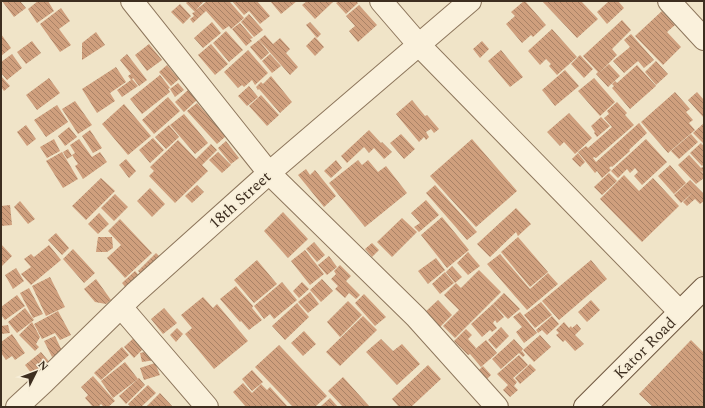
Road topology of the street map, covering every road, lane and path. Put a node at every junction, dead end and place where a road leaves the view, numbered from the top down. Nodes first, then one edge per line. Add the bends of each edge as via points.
1 (132, 1) edge
2 (381, 1) edge
3 (470, 1) edge
4 (669, 1) edge
5 (704, 39) edge
6 (419, 45) junction
7 (270, 173) junction
8 (704, 288) edge
9 (121, 307) junction
10 (680, 312) junction
11 (17, 407) edge
12 (207, 407) edge
13 (497, 407) edge
14 (585, 407) edge

1 - 7 street
2 - 6 street
3 - 6 street, 18th Street
4 - 5 street
6 - 7 street, 18th Street
6 - 10 street
7 - 9 street, 18th Street
7 - 13 street via 416,317
8 - 10 street, Kator Road
9 - 11 street, 18th Street
9 - 12 street
10 - 14 street, Kator Road

